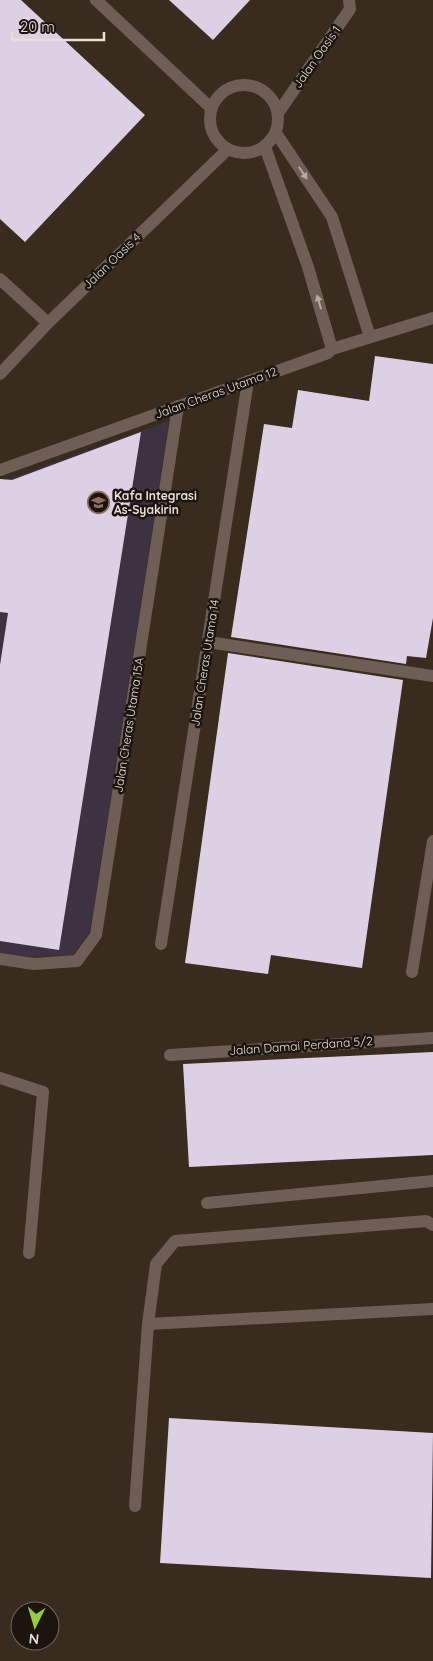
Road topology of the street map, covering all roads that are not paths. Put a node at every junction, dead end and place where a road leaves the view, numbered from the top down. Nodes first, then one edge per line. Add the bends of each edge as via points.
1 (96, 0) edge
2 (349, 0) edge
3 (211, 108) junction
4 (278, 113) junction
5 (276, 133) junction
6 (265, 147) junction
7 (227, 150) junction
8 (0, 279) edge
9 (433, 318) edge
10 (48, 323) junction
11 (370, 337) junction
12 (332, 349) junction
13 (0, 374) edge
14 (248, 381) junction
15 (178, 406) junction
16 (0, 470) edge
17 (208, 642) junction
18 (433, 676) edge
19 (433, 840) edge
20 (161, 944) dead end
21 (0, 959) edge
22 (412, 972) dead end
23 (433, 1038) edge
24 (170, 1055) dead end
25 (0, 1078) edge
26 (433, 1181) edge
27 (208, 1203) dead end
28 (433, 1225) edge
29 (28, 1253) dead end
30 (433, 1309) edge
31 (148, 1324) junction
32 (135, 1506) dead end

1 - 3 street
2 - 4 street, Jalan Oasis 1 via 350,9
3 - 4 street via 222,93 238,85 256,87 270,97
3 - 7 street via 210,124 215,139
4 - 5 street
5 - 6 street
5 -> 11 street via 332,217
6 - 7 street via 247,154
12 -> 6 street via 308,267
7 - 10 street, Jalan Oasis 4
8 - 10 street
9 - 11 street, Jalan Cheras Utama 12
10 - 13 street, Jalan Oasis 4
11 - 12 street, Jalan Cheras Utama 12
12 - 14 street, Jalan Cheras Utama 12
14 - 15 street, Jalan Cheras Utama 12
14 - 17 street, Jalan Cheras Utama 14
15 - 16 street, Jalan Cheras Utama 12
15 - 21 street, Jalan Cheras Utama 15A via 96,935 77,961 34,964
17 - 18 street
17 - 20 street, Jalan Cheras Utama 14
19 - 22 street
23 - 24 street, Jalan Damai Perdana 5/2
25 - 29 street via 43,1092
26 - 27 street
28 - 31 street via 426,1221 175,1241 156,1264
30 - 31 street
31 - 32 street

